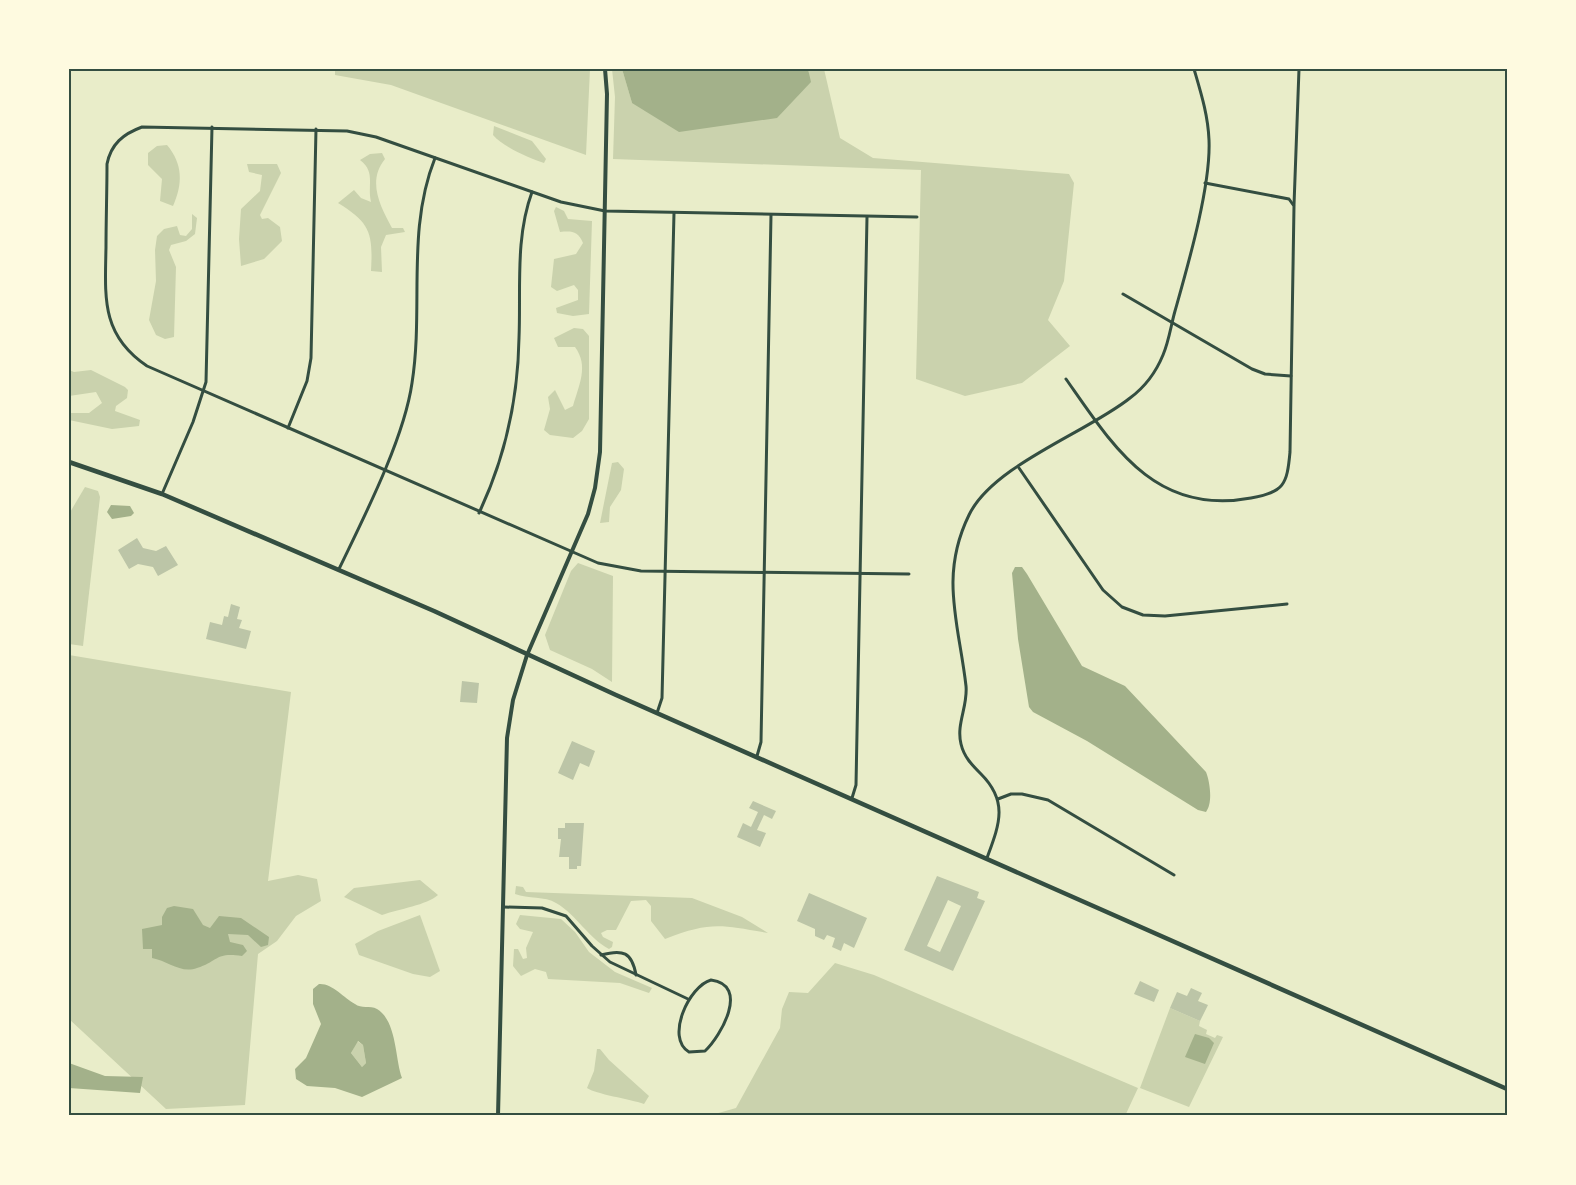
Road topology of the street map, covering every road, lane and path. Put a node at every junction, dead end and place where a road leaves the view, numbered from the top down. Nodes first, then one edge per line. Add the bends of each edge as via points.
1 (605, 69) edge
2 (1194, 69) edge
3 (1299, 69) edge
4 (212, 127) junction
5 (316, 129) junction
6 (435, 157) junction
7 (1205, 183) junction
8 (532, 192) junction
9 (1294, 206) junction
10 (605, 211) junction
11 (674, 213) junction
12 (771, 215) junction
13 (867, 217) junction
14 (917, 217) dead end
15 (1123, 294) dead end
16 (1172, 323) junction
17 (1291, 376) junction
18 (1066, 379) dead end
19 (204, 391) junction
20 (1095, 420) junction
21 (288, 428) junction
22 (69, 462) edge
23 (1019, 468) junction
24 (383, 470) junction
25 (162, 494) junction
26 (479, 513) junction
27 (571, 552) junction
28 (338, 571) junction
29 (667, 571) junction
30 (763, 572) junction
31 (861, 574) junction
32 (909, 574) dead end
33 (1287, 603) dead end
34 (527, 655) junction
35 (657, 713) junction
36 (757, 756) junction
37 (852, 798) junction
38 (998, 799) junction
39 (987, 858) junction
40 (1174, 875) dead end
41 (504, 907) junction
42 (601, 955) junction
43 (636, 975) junction
44 (688, 999) junction
45 (1507, 1089) edge
46 (498, 1116) edge

1 - 10 street
2 - 7 street via 1206,113 1209,148
3 - 9 street
4 - 5 street
4 - 19 street
4 - 19 street via 142,127 120,138 109,153 107,164 105,295 117,338 129,354 147,366
5 - 6 street via 362,133
5 - 21 street via 311,358 307,381
6 - 8 street
6 - 24 street via 418,224 412,383 403,421
7 - 9 street via 1288,199
7 - 16 street
8 - 10 street
8 - 26 street via 522,228 519,352 513,407 498,464
9 - 17 street
10 - 11 street
10 - 27 street via 600,452 588,514
11 - 12 street
11 - 29 street
12 - 13 street
12 - 30 street
13 - 14 street
13 - 31 street
15 - 16 street
16 - 17 street via 1252,369
16 - 20 street via 1164,354 1144,386
17 - 20 street via 1288,478 1279,489 1259,496 1221,500 1173,490 1130,463
18 - 20 street
19 - 21 street
19 - 25 street
20 - 23 street
21 - 24 street
22 - 25 main road
23 - 33 street via 1102,590 1122,607 1143,615 1165,616
23 - 38 street via 991,488 972,509 953,563 953,613 966,686 960,737 965,756 989,782
24 - 26 street
24 - 28 street
25 - 28 main road
26 - 27 street
27 - 29 street via 618,569
27 - 34 street
28 - 34 main road
29 - 30 street
29 - 35 street via 662,698
30 - 31 street
30 - 36 street
31 - 32 street
31 - 37 street via 856,785
34 - 35 main road
34 - 41 street via 513,700 507,738
35 - 36 main road
36 - 37 main road
37 - 39 main road
38 - 39 street via 1000,813
38 - 40 street via 1022,794 1048,800
39 - 45 main road
41 - 42 street via 542,908 566,916
41 - 46 street
42 - 43 street
42 - 43 street via 622,951 629,954
43 - 44 street
44 - 44 street via 678,1037 689,1052 705,1051 728,1016 729,990 711,980 701,984

